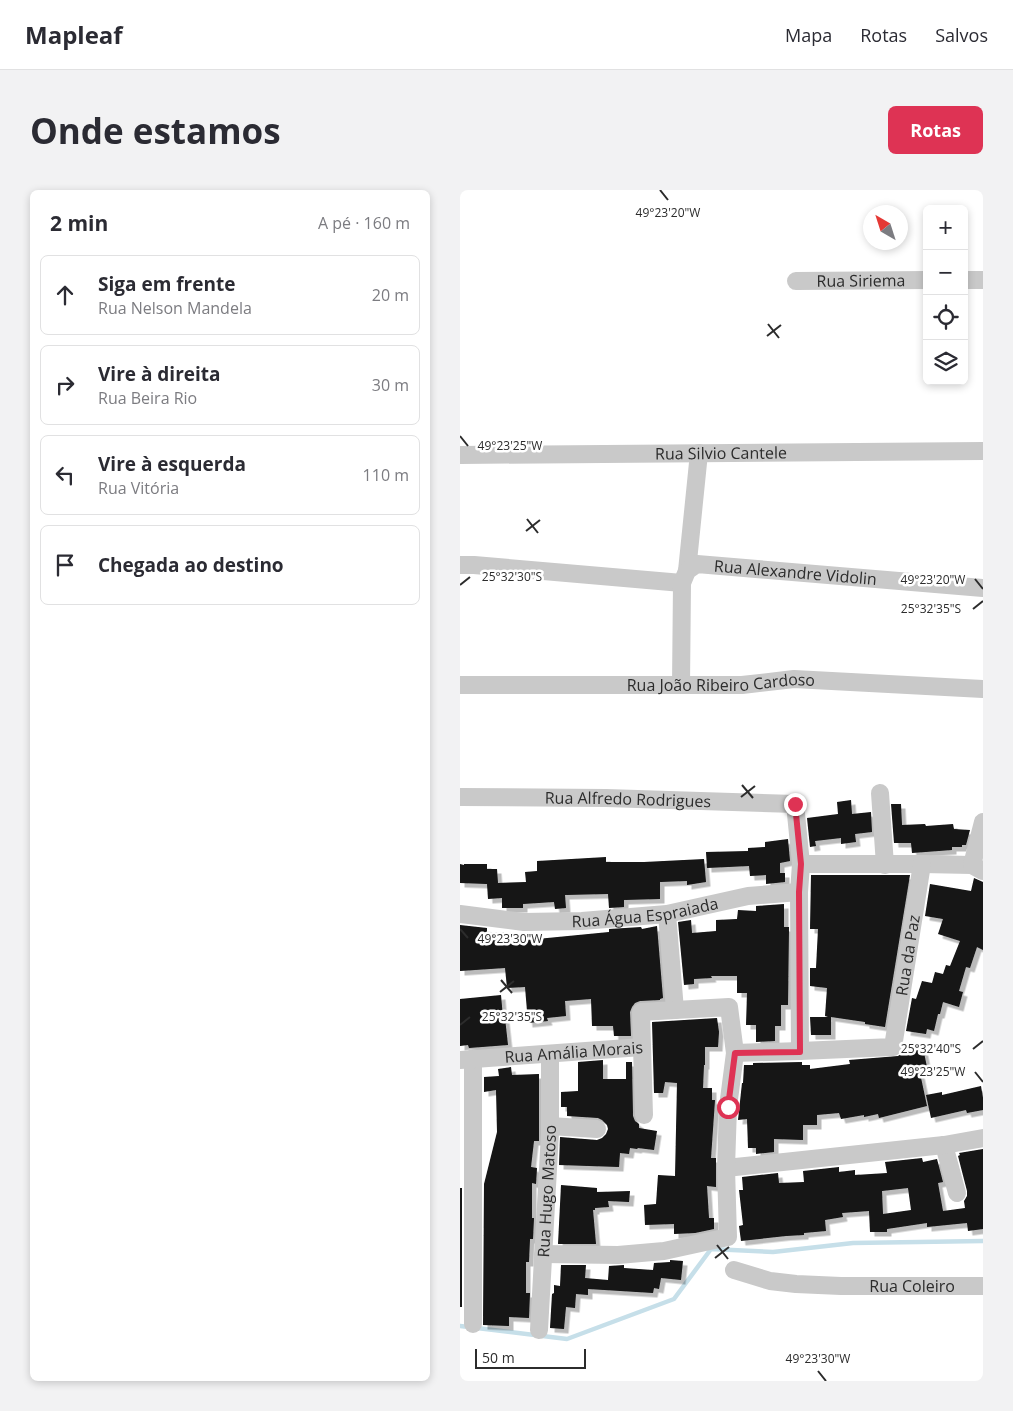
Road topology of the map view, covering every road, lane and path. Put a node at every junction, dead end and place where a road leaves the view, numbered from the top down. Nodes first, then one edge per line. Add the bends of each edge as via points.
1 (923, 280) edge
2 (968, 280) edge
3 (983, 280) edge
4 (796, 281) dead end
5 (983, 451) edge
6 (699, 453) junction
7 (460, 455) edge
8 (460, 565) edge
9 (689, 573) junction
10 (983, 588) edge
11 (460, 685) edge
12 (681, 685) junction
13 (983, 689) edge
14 (880, 793) dead end
15 (460, 797) edge
16 (983, 822) edge
17 (801, 864) junction
18 (885, 864) junction
19 (922, 864) junction
20 (978, 868) edge
21 (799, 892) junction
22 (460, 914) edge
23 (667, 914) junction
24 (675, 1010) junction
25 (642, 1047) junction
26 (800, 1052) junction
27 (735, 1053) junction
28 (550, 1054) junction
29 (466, 1059) edge
30 (644, 1114) dead end
31 (550, 1126) junction
32 (596, 1129) dead end
33 (983, 1138) edge
34 (944, 1145) junction
35 (726, 1168) junction
36 (957, 1193) dead end
37 (543, 1254) junction
38 (734, 1270) dead end
39 (466, 1281) edge
40 (983, 1286) edge
41 (474, 1324) dead end
42 (539, 1330) dead end

1 - 4 street, Rua Siriema
2 - 3 street
5 - 6 street, Rua Silvio Cantele
6 - 7 street, Rua Silvio Cantele
6 - 9 street
8 - 9 street, Rua Alexandre Vidolin
9 - 10 street, Rua Alexandre Vidolin
9 - 12 street
11 - 12 street, Rua João Ribeiro Cardoso
12 - 13 street, Rua João Ribeiro Cardoso via 742,685 794,680
14 - 18 street
15 - 17 street, Rua Alfredo Rodrigues via 795,804
16 - 20 street
17 - 18 street
17 - 21 street
18 - 19 street
19 - 20 street
19 - 26 street, Rua da Paz via 893,1047
21 - 23 street, Rua Água Espraiada via 748,896
21 - 26 street
22 - 23 street, Rua Água Espraiada via 524,922
23 - 24 street
24 - 25 street, Rua Amália Morais via 641,1012
24 - 27 street via 729,1007
25 - 28 street, Rua Amália Morais
25 - 30 street
26 - 27 street
27 - 35 street via 728,1107
28 - 29 street, Rua Amália Morais
28 - 31 street, Rua Hugo Matoso
29 - 39 street
31 - 32 street
31 - 37 street, Rua Hugo Matoso
33 - 34 street
34 - 35 street
34 - 36 street
35 - 37 street via 728,1237 664,1251 618,1255
37 - 42 street, Rua Hugo Matoso
38 - 40 street, Rua Coleiro via 770,1281 796,1284
39 - 41 street

